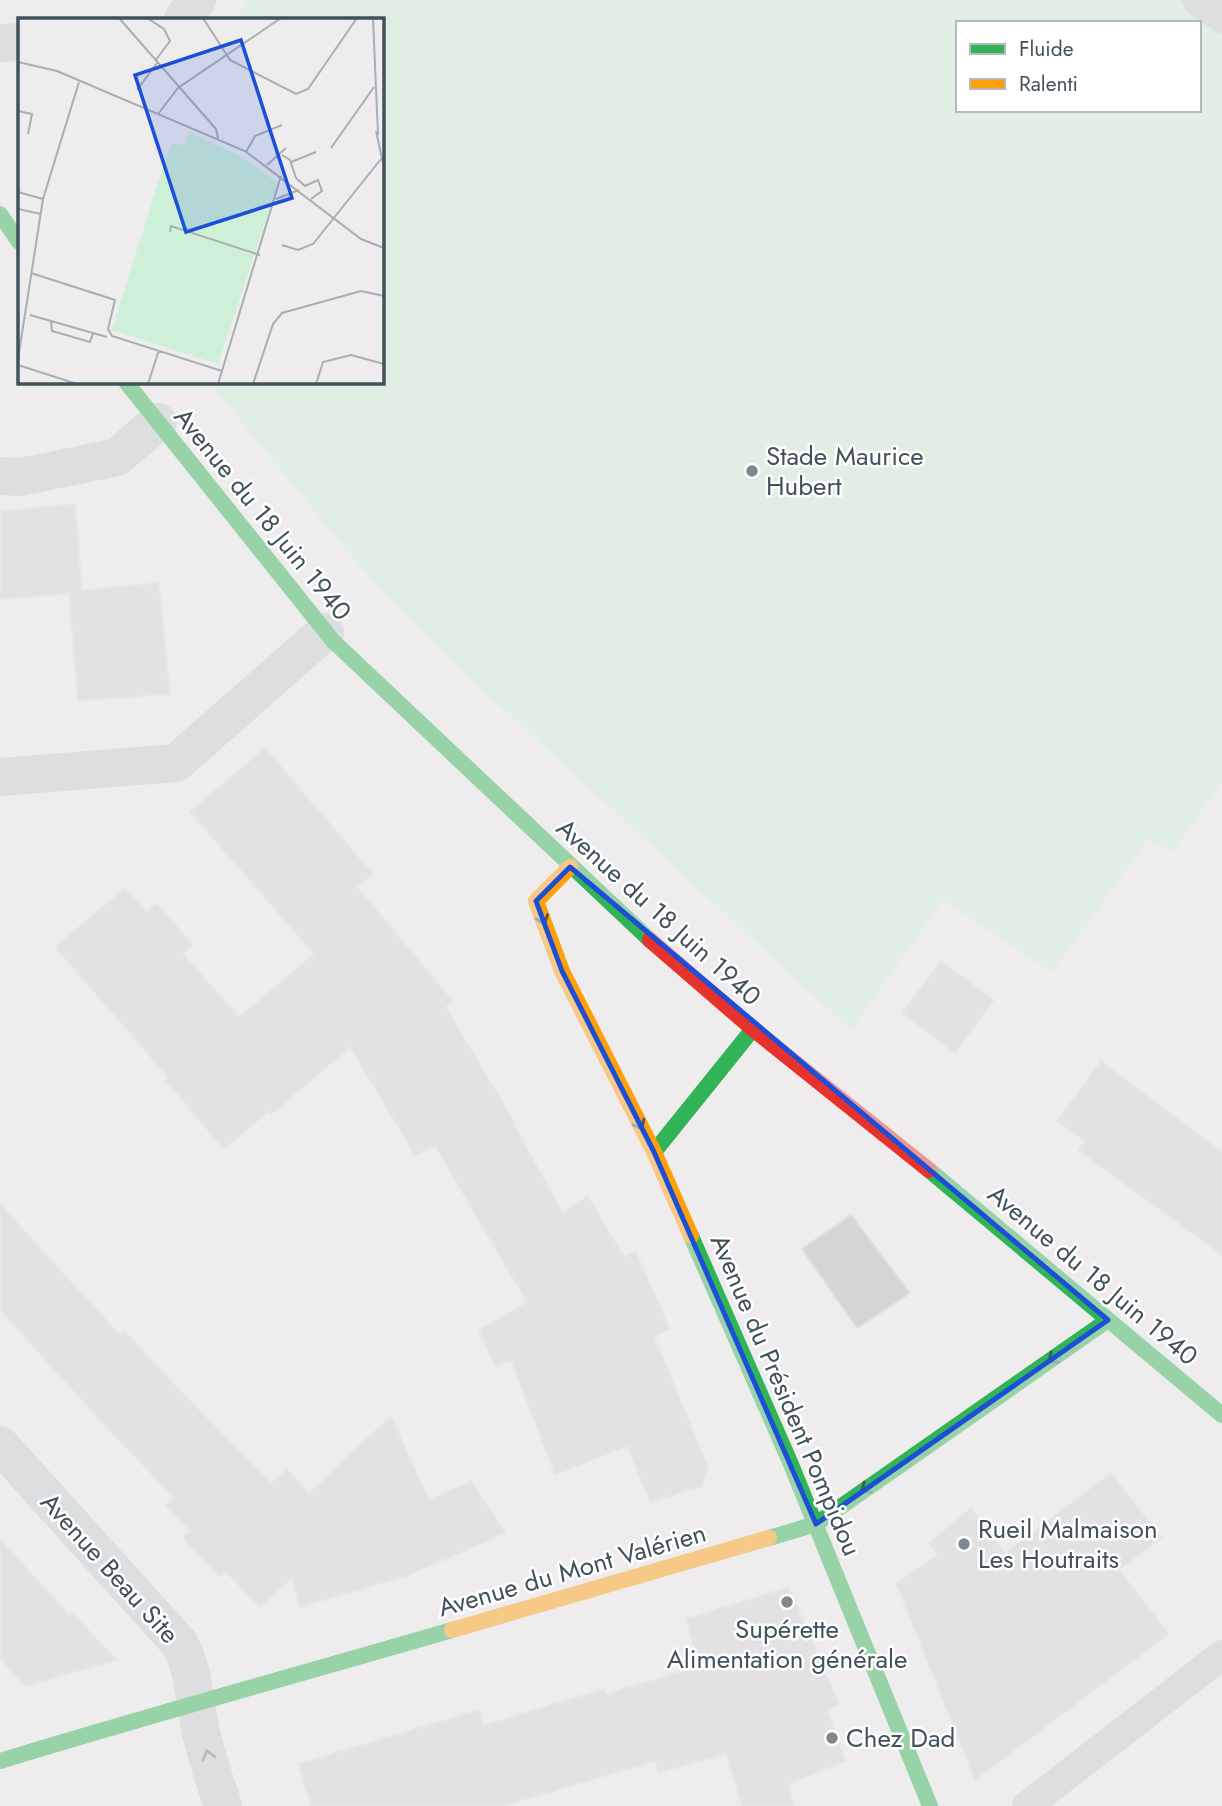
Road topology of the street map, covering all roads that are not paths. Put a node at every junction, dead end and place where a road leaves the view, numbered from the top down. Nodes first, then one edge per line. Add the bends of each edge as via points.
1 (197, 0) edge
2 (1197, 0) edge
3 (184, 18) edge
4 (1222, 18) edge
5 (0, 43) edge
6 (18, 43) edge
7 (0, 214) edge
8 (18, 241) edge
9 (127, 383) edge
10 (158, 422) junction
11 (0, 476) edge
12 (325, 632) junction
13 (0, 777) edge
14 (570, 867) junction
15 (754, 1029) junction
16 (654, 1152) junction
17 (1108, 1320) junction
18 (1222, 1415) edge
19 (0, 1446) edge
20 (816, 1524) junction
21 (1222, 1655) edge
22 (197, 1704) junction
23 (0, 1761) edge
24 (223, 1806) edge
25 (930, 1806) edge
26 (1027, 1806) edge

1 - 3 street
2 - 4 lane
5 - 6 street
7 - 8 street
9 - 10 street, Avenue du 18 Juin 1940
10 - 11 street via 117,457 21,477
10 - 12 street, Avenue du 18 Juin 1940
12 - 13 street via 176,763
12 - 14 street, Avenue du 18 Juin 1940
14 - 15 street, Avenue du 18 Juin 1940
14 -> 16 street, Avenue du Président Pompidou via 537,901 562,971
15 - 16 street
15 - 17 street, Avenue du 18 Juin 1940
16 - 20 street, Avenue du Président Pompidou
17 - 18 street, Avenue du 18 Juin 1940
17 -> 20 street, Avenue du Mont Valérien
19 - 22 street, Avenue Beau Site via 179,1643 187,1657
20 - 22 street, Avenue du Mont Valérien
20 - 25 street, Avenue du Président Pompidou
21 - 26 lane
22 - 23 street, Avenue du Mont Valérien
24 -> 22 street, Avenue Beau Site

